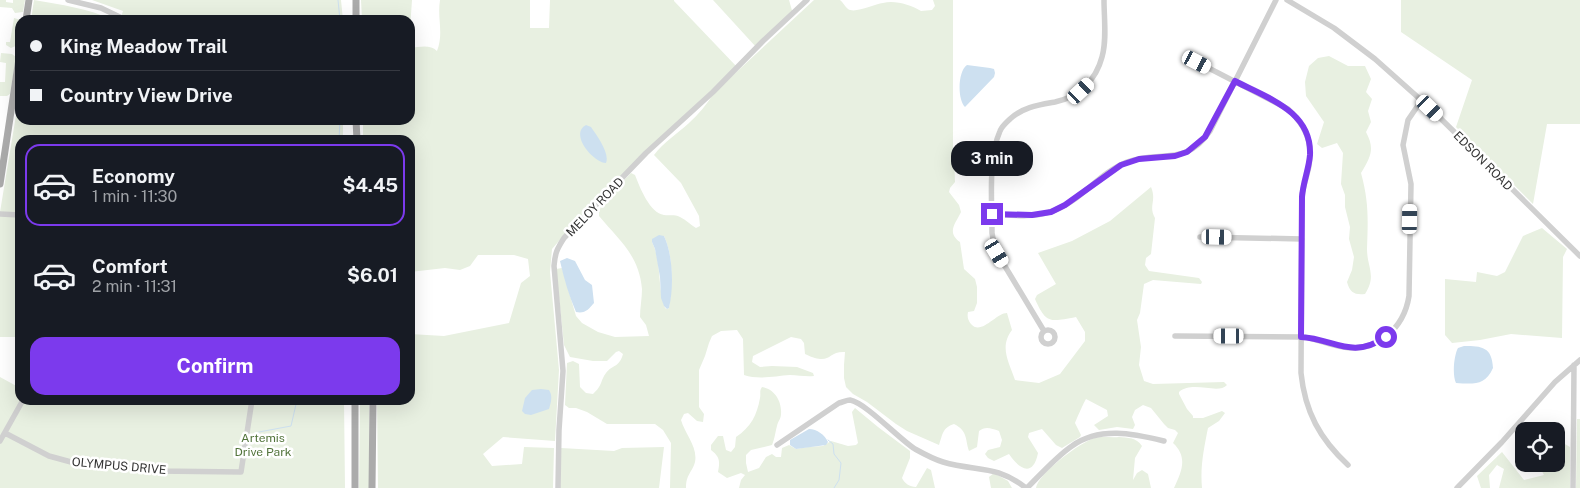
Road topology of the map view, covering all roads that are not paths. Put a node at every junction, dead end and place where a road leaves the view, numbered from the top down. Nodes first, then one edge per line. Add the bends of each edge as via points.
1 (29, 0) edge
2 (68, 0) edge
3 (356, 0) edge
4 (808, 0) edge
5 (1104, 0) edge
6 (1276, 0) edge
7 (1287, 0) edge
8 (27, 15) edge
9 (116, 15) edge
10 (356, 15) edge
11 (1197, 62) dead end
12 (1235, 81) junction
13 (15, 85) edge
14 (1421, 100) junction
15 (0, 184) edge
16 (15, 212) edge
17 (0, 213) edge
18 (992, 214) junction
19 (15, 215) edge
20 (1200, 237) dead end
21 (1302, 238) junction
22 (1580, 256) edge
23 (1044, 331) dead end
24 (1175, 336) dead end
25 (1301, 337) junction
26 (1580, 360) edge
27 (1574, 365) junction
28 (19, 405) edge
29 (251, 405) edge
30 (355, 405) edge
31 (373, 405) edge
32 (5, 433) junction
33 (0, 441) edge
34 (1164, 441) dead end
35 (777, 445) dead end
36 (1348, 465) dead end
37 (355, 488) edge
38 (372, 488) edge
39 (558, 488) edge
40 (1026, 488) edge
41 (1457, 488) edge
42 (1573, 488) edge

1 - 8 main road
2 - 9 street via 102,8
3 - 10 main road
4 - 39 street, MELOY ROAD via 646,153 556,250 554,266 563,371
5 - 18 street via 1103,56 1088,84 1064,100 1025,108 1001,129 993,158
6 - 12 street
7 - 14 street, EDSON ROAD via 1352,41
11 - 12 street
12 - 18 street via 1205,137 1187,152 1121,165 1051,212
12 - 21 street via 1288,109 1304,129 1310,153 1302,188
13 - 15 main road
14 - 22 street, EDSON ROAD
14 - 25 street via 1408,120 1403,145 1411,184 1409,296 1403,316 1386,337 1361,347 1345,348
16 - 17 street
17 - 19 street
18 - 23 street via 997,253
20 - 21 street
21 - 25 street
24 - 25 street
25 - 36 street via 1301,373 1306,401 1321,436
26 - 27 street
27 - 41 street
27 - 42 street
28 - 32 street
29 - 32 street, OLYMPUS DRIVE via 241,472 156,471 119,464 71,462 49,456
30 - 37 main road
31 - 38 main road
32 - 33 street
34 - 40 street via 1121,433 1090,437 1071,446
35 - 40 street via 848,400 867,410 913,447 934,459 1002,473

